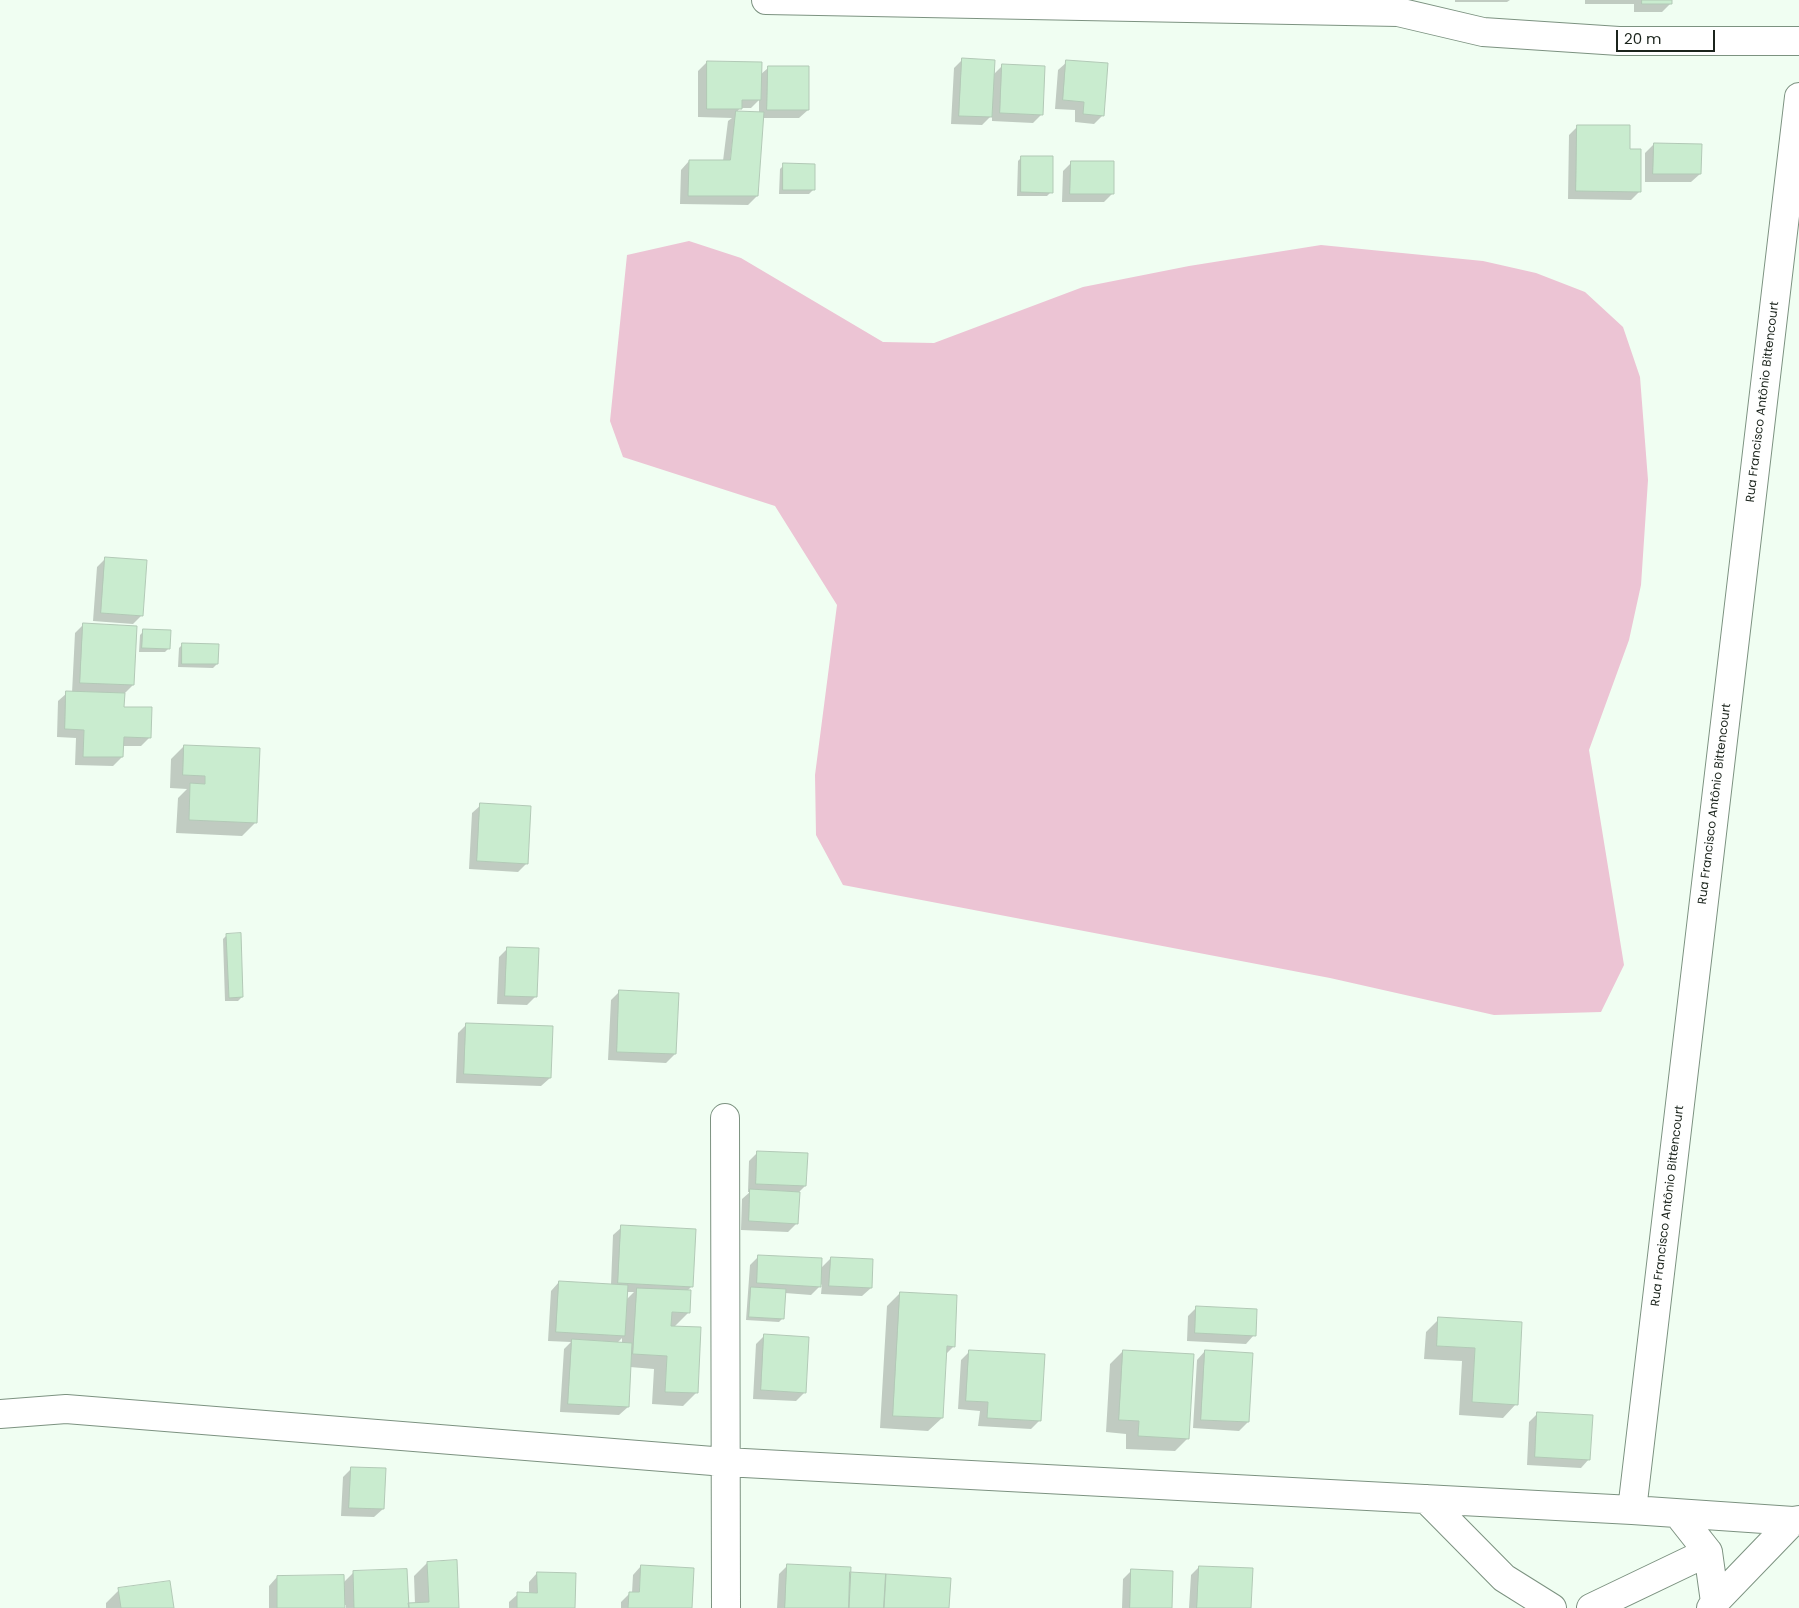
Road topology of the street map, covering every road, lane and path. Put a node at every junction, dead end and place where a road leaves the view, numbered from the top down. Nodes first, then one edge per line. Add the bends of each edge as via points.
1 (766, 0) edge
2 (1398, 6) edge
3 (1799, 41) edge
4 (1799, 97) edge
5 (725, 1118) dead end
6 (0, 1414) edge
7 (725, 1462) junction
8 (1426, 1499) junction
9 (1632, 1510) junction
10 (1678, 1514) junction
11 (1796, 1521) edge
12 (1708, 1552) junction
13 (1713, 1605) edge
14 (726, 1608) edge
15 (1552, 1608) edge
16 (1591, 1608) edge

1 - 2 street
2 - 3 street via 1493,33 1619,41
4 - 9 street, Rua Francisco Antônio Bittencourt
5 - 7 street
6 - 7 street via 66,1410
7 - 8 street
7 - 14 street
8 - 9 street
8 - 15 street via 1504,1578
9 - 10 street
10 - 11 street
10 - 12 street
11 - 13 street
12 - 13 street
12 - 16 street

